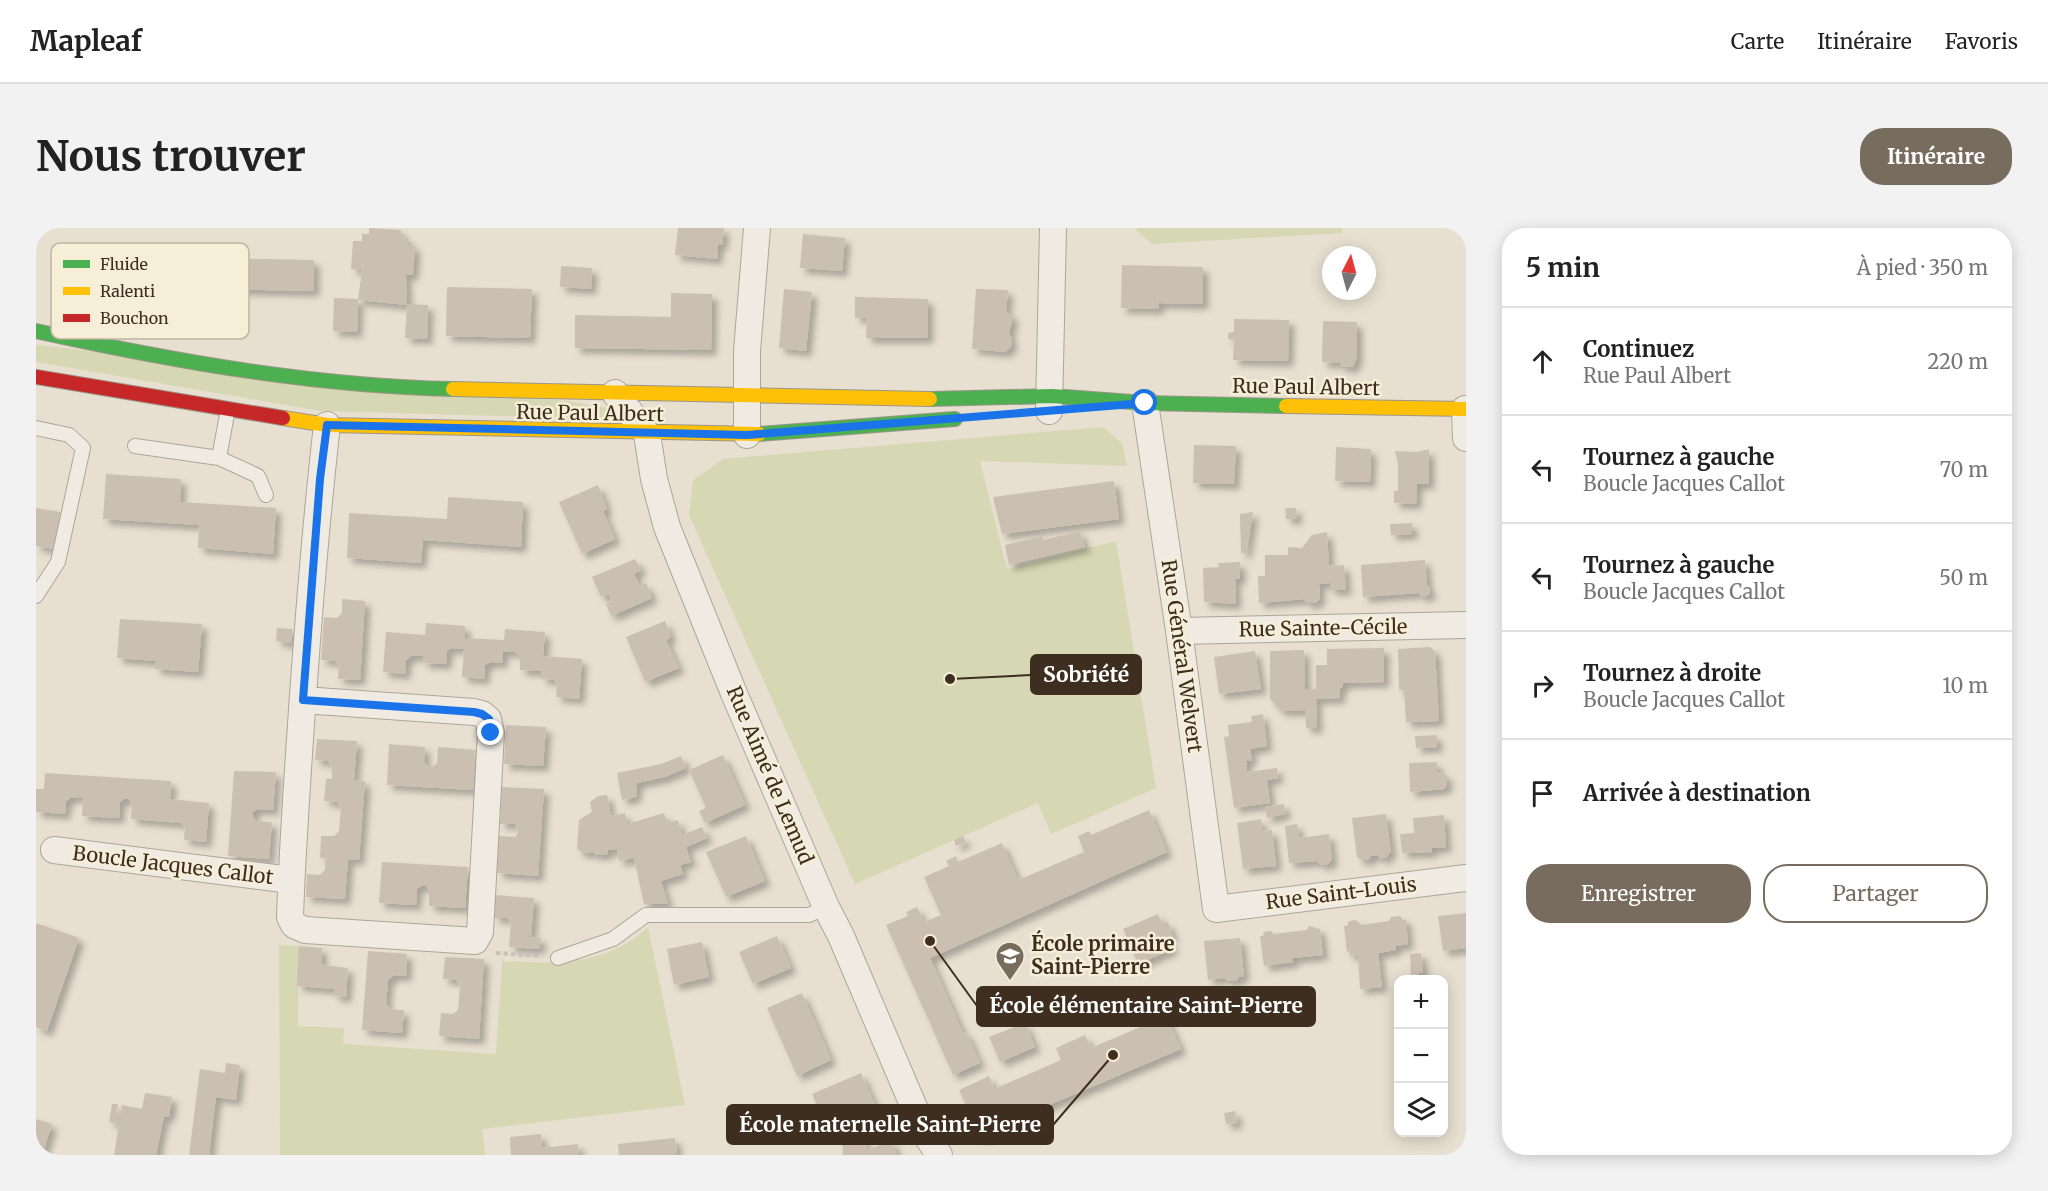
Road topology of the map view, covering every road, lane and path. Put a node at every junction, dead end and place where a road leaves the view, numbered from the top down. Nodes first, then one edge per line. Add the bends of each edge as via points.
1 (757, 228) edge
2 (1053, 228) edge
3 (36, 331) edge
4 (51, 334) edge
5 (73, 339) edge
6 (36, 377) edge
7 (615, 393) junction
8 (747, 396) junction
9 (1145, 403) junction
10 (1466, 405) edge
11 (1046, 406) junction
12 (228, 410) junction
13 (963, 418) dead end
14 (327, 425) junction
15 (36, 428) edge
16 (647, 434) junction
17 (747, 435) junction
18 (1466, 438) edge
19 (135, 446) dead end
20 (219, 458) junction
21 (266, 495) dead end
22 (36, 596) edge
23 (1466, 625) edge
24 (1179, 631) junction
25 (303, 700) junction
26 (54, 850) dead end
27 (1466, 878) edge
28 (291, 880) junction
29 (826, 907) junction
30 (1216, 909) joint
31 (475, 941) junction
32 (558, 958) joint
33 (939, 1155) edge

1 - 8 street via 747,342
2 - 11 street
3 - 4 main road, Rue Paul Albert
5 - 7 main road, Rue Paul Albert via 234,369 330,381 436,389
6 - 12 main road, Rue Paul Albert
7 - 8 main road, Rue Paul Albert
7 - 16 street, Rue Aimé de Lemud
8 - 11 main road, Rue Paul Albert via 928,399
8 - 17 street
9 - 10 main road, Rue Paul Albert
9 - 11 main road, Rue Paul Albert
9 - 24 street, Rue Général Welvert
10 - 18 street
12 - 14 main road, Rue Paul Albert
12 - 20 lane
13 - 17 main road, Rue Paul Albert
14 - 16 main road, Rue Paul Albert
14 - 25 street, Boucle Jacques Callot
15 - 22 lane via 69,435 83,448 58,562
16 - 17 main road, Rue Paul Albert
16 - 29 street, Rue Aimé de Lemud via 667,527
19 - 20 lane
20 - 21 lane via 258,476
23 - 24 street, Rue Sainte-Cécile
24 - 30 street, Rue Général Welvert
25 - 28 street, Boucle Jacques Callot
25 - 31 street via 474,712 489,719 480,932
26 - 28 street, Boucle Jacques Callot
27 - 30 street, Rue Saint-Louis
28 - 31 street, Boucle Jacques Callot via 290,917 294,925 305,930
29 - 32 lane via 809,915 646,915 613,939
29 - 33 street, Rue Aimé de Lemud via 925,1133
31 - 32 path via 488,952

